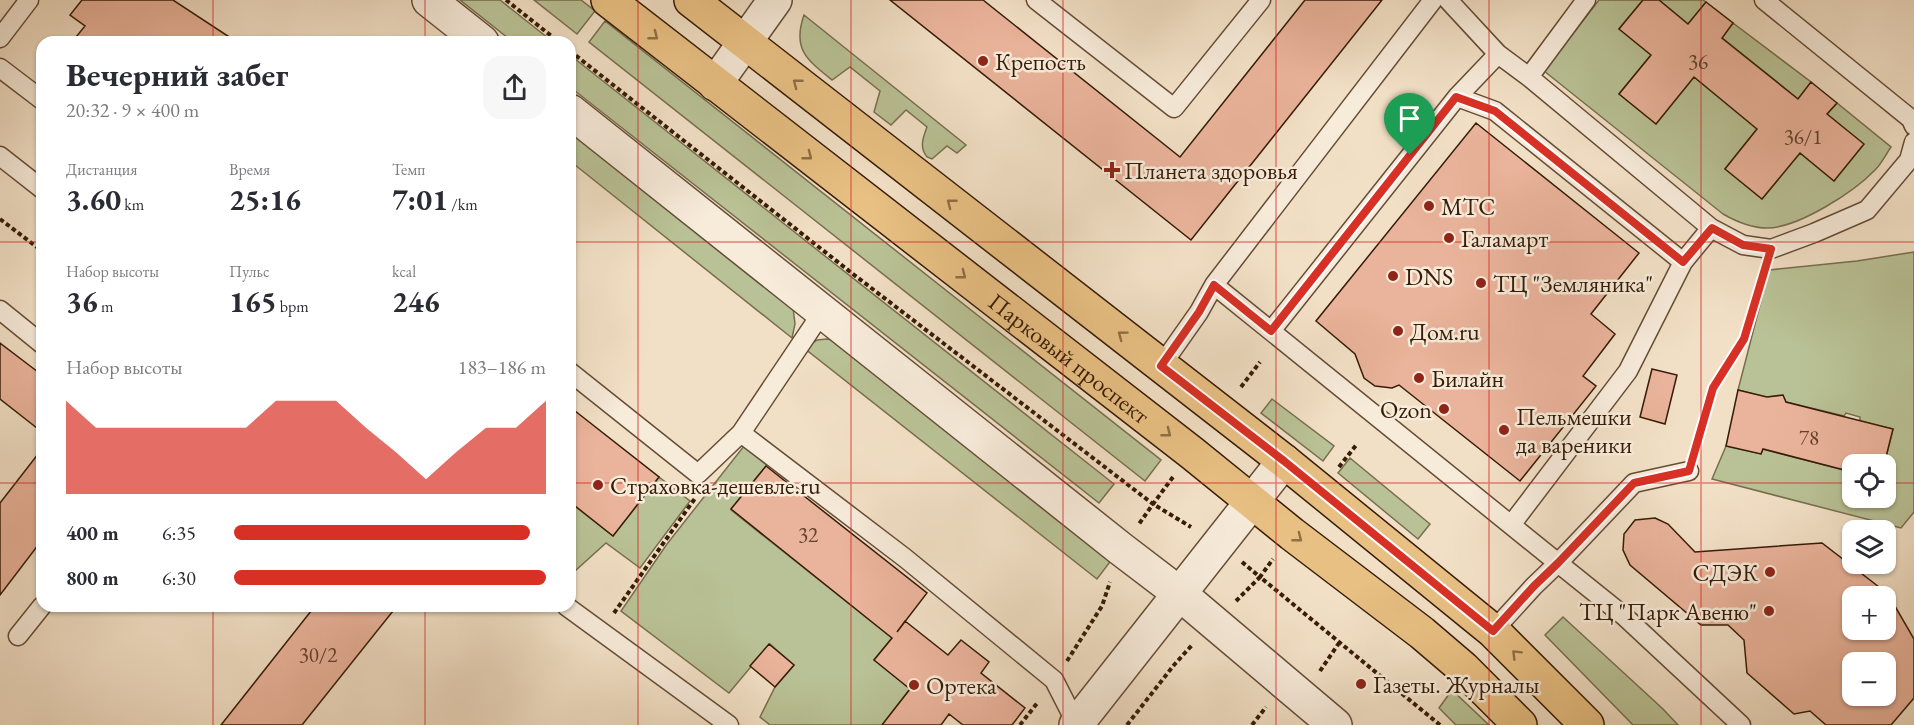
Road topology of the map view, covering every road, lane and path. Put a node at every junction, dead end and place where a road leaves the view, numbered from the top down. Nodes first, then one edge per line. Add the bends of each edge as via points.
1 (29, 0) edge
2 (429, 0) edge
3 (506, 0) edge
4 (608, 0) edge
5 (691, 0) edge
6 (775, 0) edge
7 (1036, 0) edge
8 (1261, 0) edge
9 (1432, 0) edge
10 (1448, 0) edge
11 (1586, 0) edge
12 (1764, 0) edge
13 (464, 36) edge
14 (551, 36) edge
15 (0, 38) edge
16 (745, 43) junction
17 (1498, 54) junction
18 (576, 56) edge
19 (0, 68) edge
20 (1529, 77) junction
21 (715, 84) junction
22 (36, 95) edge
23 (1456, 97) junction
24 (576, 116) edge
25 (1914, 126) edge
26 (1914, 142) edge
27 (0, 156) edge
28 (36, 184) edge
29 (0, 219) edge
30 (1712, 228) junction
31 (36, 246) edge
32 (1771, 249) junction
33 (1683, 262) junction
34 (1214, 285) junction
35 (0, 310) edge
36 (823, 311) junction
37 (1271, 331) junction
38 (36, 339) edge
39 (1161, 366) junction
40 (576, 377) edge
41 (741, 433) junction
42 (1284, 461) junction
43 (1689, 471) joint
44 (698, 474) junction
45 (1253, 500) junction
46 (1511, 525) junction
47 (1121, 549) junction
48 (1558, 563) junction
49 (1180, 594) junction
50 (37, 612) edge
51 (574, 612) edge
52 (1214, 623) junction
53 (1493, 631) junction
54 (601, 632) junction
55 (18, 636) dead end
56 (1054, 680) junction
57 (729, 725) edge
58 (1020, 725) edge
59 (1077, 725) edge
60 (1127, 725) edge
61 (1335, 725) edge
62 (1440, 725) edge
63 (1520, 725) edge
64 (1587, 725) edge
65 (1741, 725) edge

1 - 15 lane
2 - 13 street
3 - 14 path
4 -> 21 main road, Парковый проспект
5 - 16 main road, Парковый проспект
6 - 16 street
7 - 8 lane via 1174,108
9 - 34 lane
10 - 17 lane
11 - 20 lane
12 - 25 lane via 1911,119
16 - 21 street
39 -> 16 main road, Парковый проспект
17 - 20 lane
17 - 23 lane
18 - 47 path via 1153,504
19 - 22 lane
20 - 30 lane
21 -> 45 main road, Парковый проспект
23 - 33 lane via 1495,111
23 - 37 lane
24 - 36 street
26 - 32 lane via 1909,160 1868,210
27 - 28 lane
29 - 31 path
30 - 32 lane via 1743,245
30 - 33 lane
32 - 43 path via 1744,339 1713,388
33 - 46 lane via 1628,371
34 - 37 lane
34 - 39 lane
35 - 38 lane
36 - 41 lane
36 - 47 street
37 - 46 lane
39 - 42 main road, Парковый проспект
40 - 44 lane
41 - 44 lane
41 - 56 lane via 905,558
42 - 45 street
42 - 53 main road, Парковый проспект
43 - 48 lane via 1634,483
44 - 54 path via 707,482
45 - 49 street
45 -> 63 main road, Парковый проспект via 1422,633
46 - 48 lane
47 - 49 street
47 - 56 path via 1102,606
48 - 53 lane
48 - 65 lane via 1624,616
49 - 52 street
49 - 59 street
50 - 55 lane
51 - 54 lane
52 - 60 path via 1174,665
52 - 61 street
52 - 62 path via 1260,577
64 -> 53 main road, Парковый проспект
54 - 57 lane
56 - 58 path
56 - 59 lane

